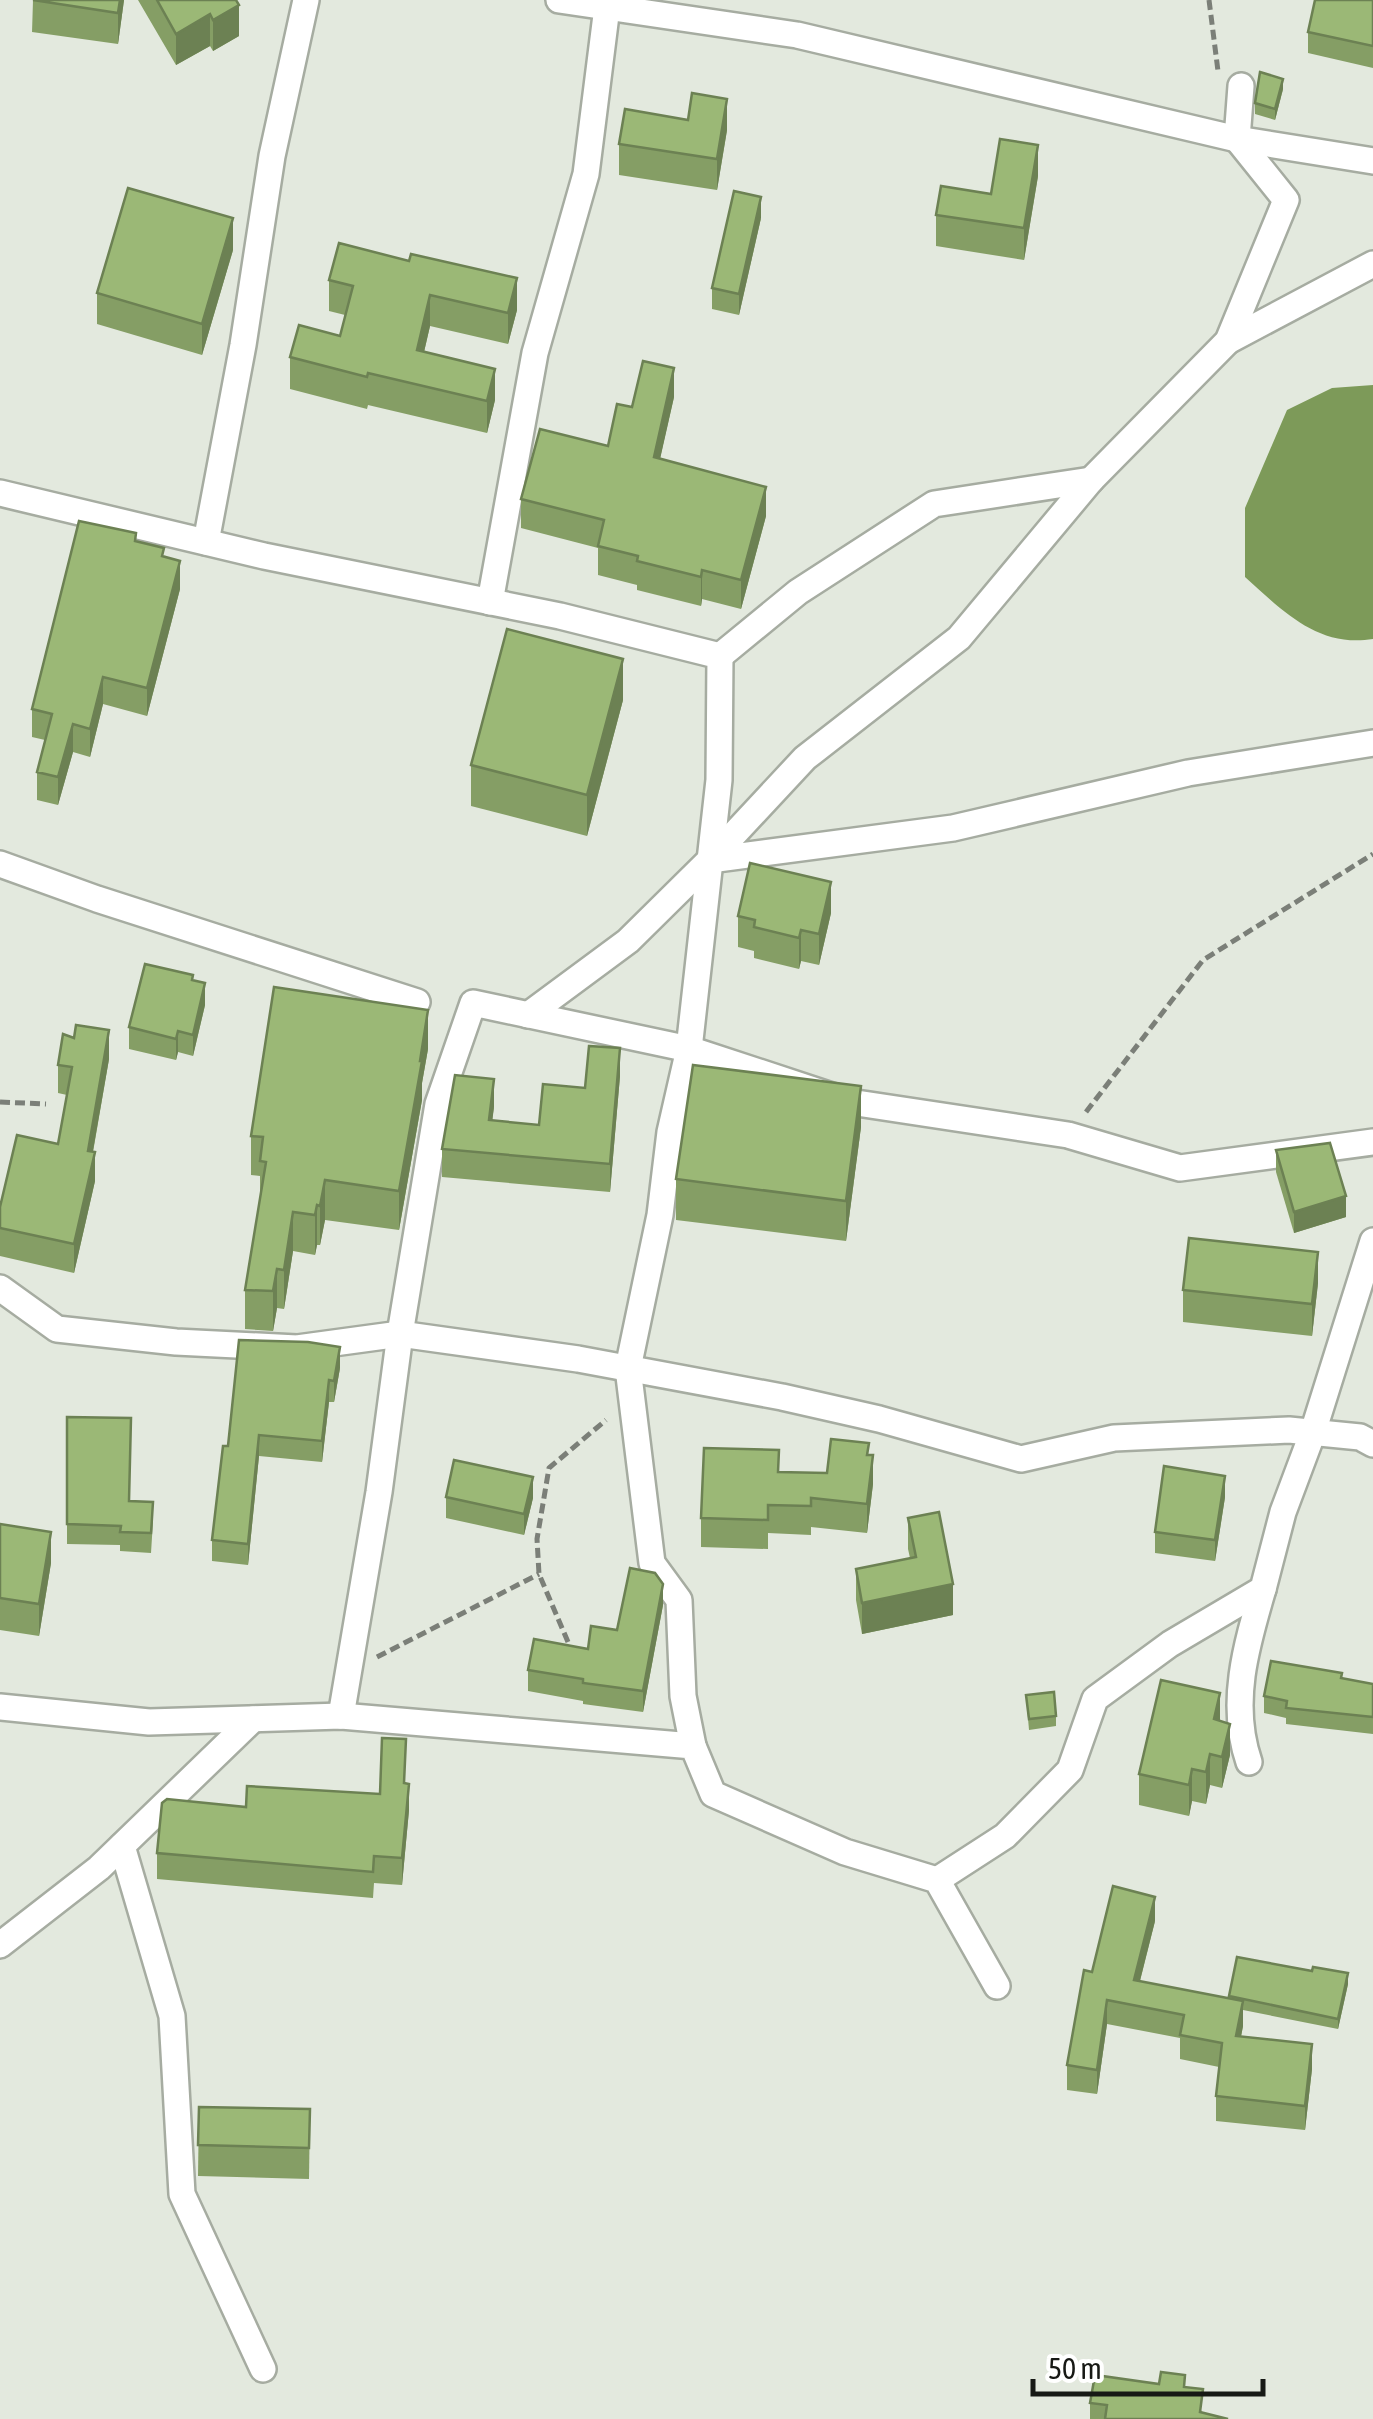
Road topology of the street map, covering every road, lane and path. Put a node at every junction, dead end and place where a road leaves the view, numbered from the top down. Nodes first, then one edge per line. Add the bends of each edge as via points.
1 (306, 0) edge
2 (559, 0) edge
3 (607, 7) junction
4 (1241, 86) dead end
5 (1237, 139) junction
6 (1373, 161) edge
7 (1373, 264) edge
8 (1228, 341) junction
9 (1091, 480) junction
10 (0, 493) edge
11 (206, 542) junction
12 (490, 602) junction
13 (720, 656) junction
14 (1373, 743) edge
15 (1373, 854) edge
16 (710, 860) junction
17 (0, 864) edge
18 (417, 1002) dead end
19 (528, 1014) junction
20 (689, 1050) junction
21 (0, 1102) edge
22 (46, 1104) dead end
23 (1068, 1135) junction
24 (1373, 1142) edge
25 (1373, 1241) edge
26 (0, 1288) edge
27 (400, 1334) junction
28 (628, 1368) junction
29 (632, 1400) junction
30 (1313, 1432) junction
31 (1373, 1444) edge
32 (539, 1574) junction
33 (1263, 1589) junction
34 (568, 1642) edge
35 (349, 1672) junction
36 (0, 1708) edge
37 (341, 1716) junction
38 (253, 1718) junction
39 (692, 1746) junction
40 (1249, 1762) dead end
41 (122, 1846) junction
42 (937, 1880) junction
43 (0, 1946) edge
44 (998, 1986) dead end
45 (262, 2369) dead end

1 - 11 street via 272,156
2 - 3 street
3 - 5 street via 796,35
3 - 12 street via 586,174 535,352
4 - 5 street
5 - 6 street
5 - 8 street via 1286,200
7 - 8 street
8 - 9 street
9 - 13 street via 934,504 798,592
9 - 16 street via 959,638 805,758
10 - 11 street
11 - 12 street
12 - 13 street
13 - 16 street via 719,780
14 - 16 street via 1188,773 953,828
15 - 23 path via 1203,960
16 - 19 street via 628,941
16 - 20 street
17 - 18 street
19 - 20 street
19 - 27 street via 472,1003 438,1104
20 - 23 street via 850,1102
20 - 28 street
21 - 22 path
23 - 24 street via 1180,1168
25 - 30 street
26 - 27 street via 57,1329 297,1348
27 - 28 street
27 - 35 street
28 - 29 street
28 - 30 street via 840,1410 1021,1458 1114,1438
29 - 32 path via 548,1468
29 - 39 street via 652,1563 679,1600
30 - 31 street
30 - 33 street
32 - 34 path
32 - 35 path
33 - 40 street via 1244,1650 1240,1702
33 - 42 street via 1095,1699 1070,1770 1005,1836
35 - 37 street
36 - 38 street via 149,1722
37 - 38 street
37 - 39 street
38 - 41 street
39 - 42 street via 714,1794 845,1852
41 - 43 street
41 - 45 street via 172,2016 182,2194
42 - 44 street

